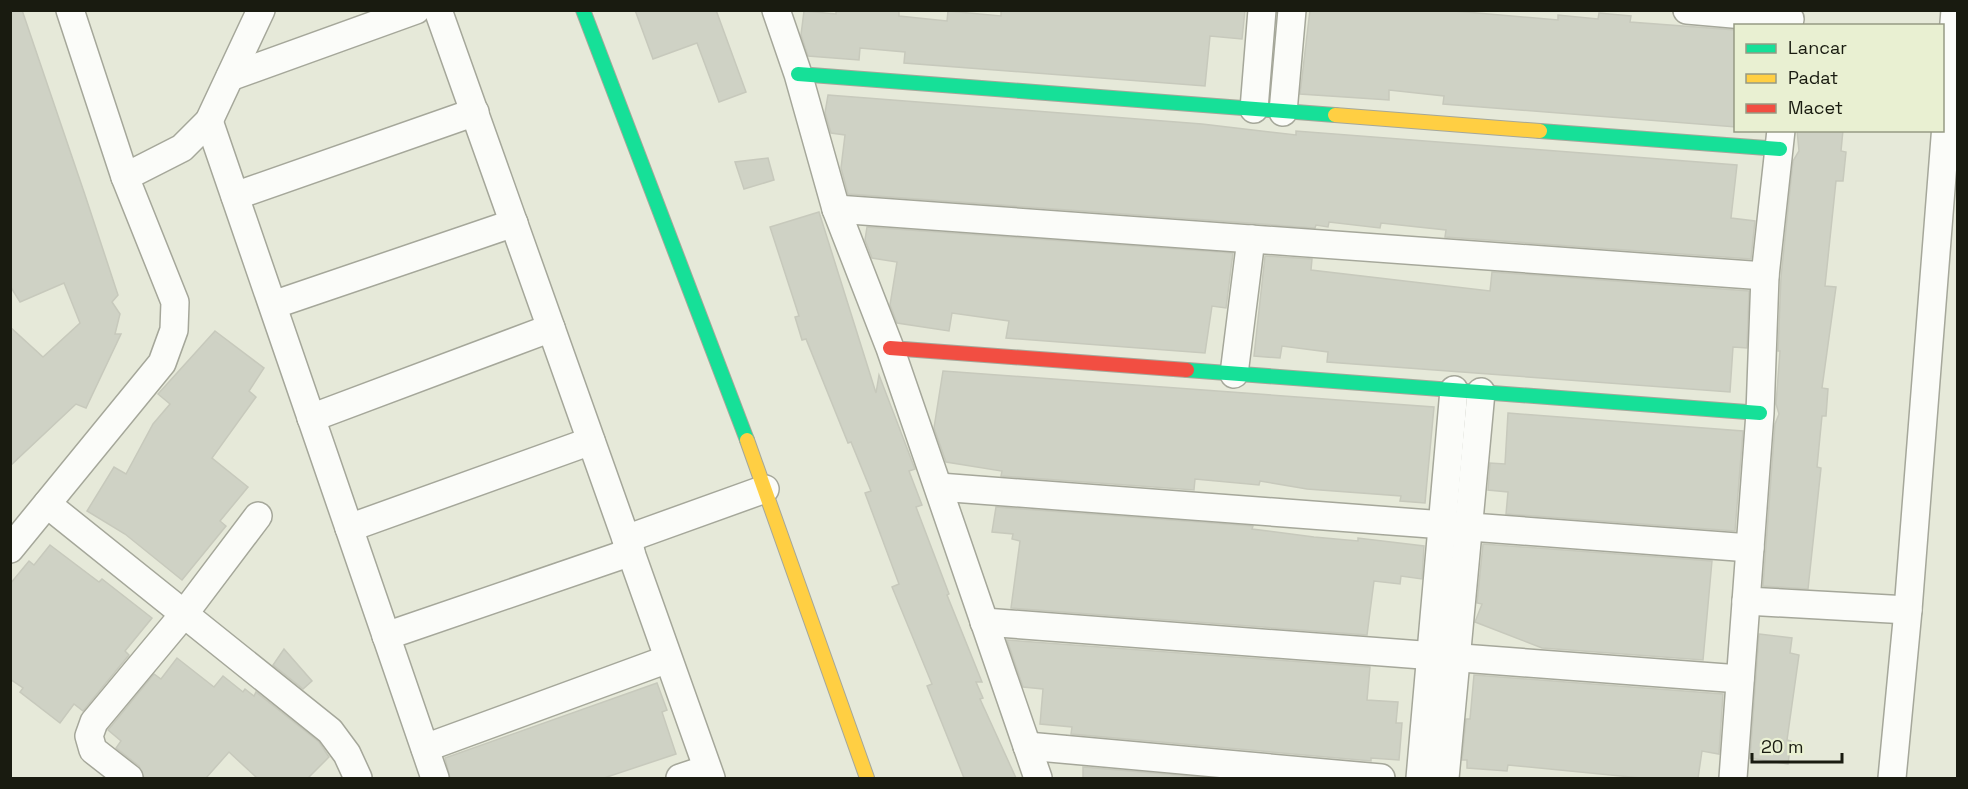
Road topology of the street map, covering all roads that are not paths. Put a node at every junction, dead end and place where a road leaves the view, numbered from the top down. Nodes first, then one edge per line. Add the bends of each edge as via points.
1 (70, 10) edge
2 (261, 10) edge
3 (416, 10) edge
4 (438, 10) edge
5 (583, 10) edge
6 (776, 10) edge
7 (1262, 10) edge
8 (1292, 10) edge
9 (1687, 10) edge
10 (1955, 10) edge
11 (1790, 18) edge
12 (798, 74) junction
13 (230, 77) junction
14 (1254, 109) junction
15 (474, 112) junction
16 (1283, 112) junction
17 (209, 121) junction
18 (1781, 140) edge
19 (125, 177) junction
20 (235, 196) junction
21 (836, 209) junction
22 (514, 223) junction
23 (1251, 239) junction
24 (1765, 276) junction
25 (273, 305) junction
26 (551, 328) junction
27 (891, 348) junction
28 (1234, 374) junction
29 (1454, 390) junction
30 (1481, 392) junction
31 (1760, 413) junction
32 (311, 418) junction
33 (591, 441) junction
34 (939, 488) junction
35 (765, 489) junction
36 (46, 504) junction
37 (258, 516) dead end
38 (1442, 525) junction
39 (1468, 527) junction
40 (349, 528) junction
41 (628, 545) junction
42 (1750, 548) junction
43 (10, 549) edge
44 (1746, 601) junction
45 (1908, 610) junction
46 (184, 614) junction
47 (984, 622) junction
48 (386, 636) junction
49 (1443, 656) junction
50 (668, 658) junction
51 (1740, 679) junction
52 (1027, 746) junction
53 (425, 747) junction
54 (709, 774) edge
55 (129, 778) edge
56 (358, 778) edge
57 (435, 778) edge
58 (680, 778) edge
59 (867, 778) edge
60 (1038, 778) edge
61 (1382, 778) edge
62 (1420, 778) edge
63 (1444, 778) edge
64 (1733, 778) edge
65 (1892, 778) edge

1 - 19 street
2 - 13 street
3 - 13 street
4 - 15 street
5 - 35 street
6 - 12 street
7 - 14 street
8 - 16 street
9 - 11 street
10 - 45 street
12 - 14 street
12 - 21 street
13 - 17 street
14 - 16 street
15 - 20 street
15 - 22 street
16 - 18 street
17 - 19 street via 182,148
17 - 20 street
18 - 24 street
19 - 36 street via 175,302 174,330 162,363
20 - 25 street
21 - 23 street
21 - 27 street
22 - 25 street
22 - 26 street
23 - 24 street
23 - 28 street
24 - 31 street
25 - 32 street
26 - 32 street
26 - 33 street
27 - 28 street
27 - 34 street
28 - 29 street
29 - 30 street
29 - 38 street
30 - 31 street
30 - 39 street
31 - 42 street
32 - 40 street
33 - 40 street
33 - 41 street
34 - 38 street
34 - 47 street
35 - 41 street
35 - 59 street
36 - 43 street
36 - 46 street
37 - 46 street
38 - 39 street
38 - 49 street
39 - 42 street
39 - 49 street
40 - 48 street
41 - 48 street
41 - 50 street
42 - 44 street
44 - 45 street
44 - 51 street
45 - 65 street
46 - 55 street via 94,722 89,736 93,750
46 - 56 street via 330,731
47 - 49 street
47 - 52 street
48 - 53 street
49 - 51 street
49 - 62 street
49 - 63 street
50 - 53 street
50 - 54 street
51 - 64 street
52 - 60 street
52 - 61 street
53 - 57 street
54 - 58 street

